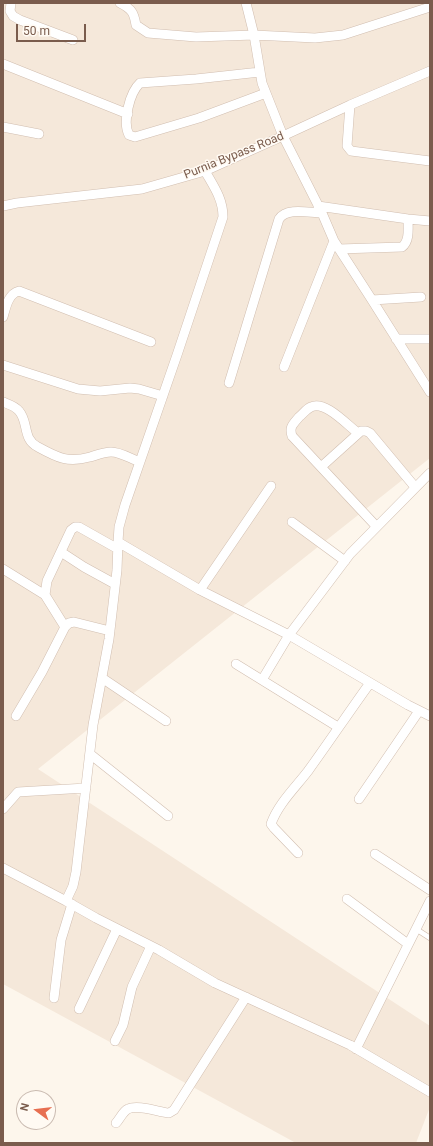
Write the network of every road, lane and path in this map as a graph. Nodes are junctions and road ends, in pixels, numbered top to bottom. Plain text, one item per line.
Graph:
1 (11, 3) edge
2 (120, 3) edge
3 (246, 3) edge
4 (430, 7) edge
5 (254, 35) junction
6 (73, 40) dead end
7 (3, 64) edge
8 (430, 71) edge
9 (260, 72) junction
10 (266, 93) junction
11 (350, 105) junction
12 (128, 114) junction
13 (3, 127) edge
14 (39, 134) dead end
15 (283, 136) junction
16 (430, 161) edge
17 (205, 171) junction
18 (3, 206) edge
19 (320, 210) junction
20 (408, 219) junction
21 (430, 221) edge
22 (336, 245) junction
23 (421, 297) dead end
24 (372, 300) junction
25 (3, 317) edge
26 (396, 339) junction
27 (430, 339) edge
28 (151, 342) dead end
29 (3, 365) edge
30 (284, 367) dead end
31 (230, 383) dead end
32 (430, 392) edge
33 (163, 396) junction
34 (3, 402) edge
35 (358, 433) junction
36 (140, 462) junction
37 (321, 466) junction
38 (430, 473) edge
39 (271, 486) dead end
40 (415, 487) junction
41 (292, 522) dead end
42 (376, 526) junction
43 (118, 546) junction
44 (61, 552) junction
45 (345, 561) junction
46 (4, 573) edge
47 (115, 584) junction
48 (200, 590) junction
49 (46, 595) junction
50 (64, 627) junction
51 (110, 631) junction
52 (289, 636) junction
53 (236, 664) dead end
54 (102, 678) junction
55 (262, 680) junction
56 (370, 683) junction
57 (420, 711) junction
58 (16, 716) dead end
59 (430, 716) edge
60 (166, 721) dead end
61 (338, 727) junction
62 (90, 754) junction
63 (86, 788) junction
64 (359, 799) dead end
65 (3, 810) edge
66 (168, 816) dead end
67 (298, 853) dead end
68 (375, 854) dead end
69 (3, 868) edge
70 (430, 890) edge
71 (347, 899) dead end
72 (430, 901) edge
73 (69, 903) junction
74 (117, 929) junction
75 (416, 929) junction
76 (430, 938) edge
77 (408, 944) junction
78 (151, 946) junction
79 (246, 997) junction
80 (54, 998) dead end
81 (79, 1009) dead end
82 (116, 1041) dead end
83 (356, 1049) junction
84 (430, 1092) edge
85 (116, 1123) dead end

1 - 6 street
2 - 5 street
3 - 5 street
4 - 5 street
5 - 9 street
7 - 12 street
8 - 11 street, Purnia Bypass Road
9 - 10 street
9 - 12 street
10 - 12 street
10 - 15 street
11 - 15 street, Purnia Bypass Road
11 - 16 street
13 - 14 street
15 - 17 street, Purnia Bypass Road
15 - 19 street
17 - 18 street, Purnia Bypass Road
17 - 33 street
19 - 20 street
19 - 22 street
19 - 31 street
20 - 21 street
20 - 22 street
22 - 24 street
22 - 30 street
23 - 24 street
24 - 26 street
25 - 28 street
26 - 27 street
26 - 32 street
29 - 33 street
33 - 36 street
34 - 36 street
35 - 37 street
35 - 37 street
35 - 40 street
36 - 43 street
37 - 42 street
38 - 40 street
39 - 48 street
40 - 42 street
41 - 45 street
42 - 45 street
43 - 44 street
43 - 47 street
43 - 48 street
44 - 47 street
44 - 49 street
45 - 52 street
46 - 49 street
47 - 51 street
48 - 52 street
49 - 50 street
50 - 51 street
50 - 58 street
51 - 54 street
52 - 55 street
52 - 56 street
53 - 55 street
54 - 60 street
54 - 62 street
55 - 61 street
56 - 57 street
56 - 61 street
57 - 59 street
57 - 64 street
61 - 67 street
62 - 63 street
62 - 66 street
63 - 65 street
63 - 73 street
68 - 70 street
69 - 73 street
71 - 77 street
72 - 75 street
73 - 74 street
73 - 80 street
74 - 78 street
74 - 81 street
75 - 76 lane
75 - 77 street
77 - 83 street
78 - 79 street
78 - 82 street
79 - 83 street
79 - 85 street
83 - 84 street

